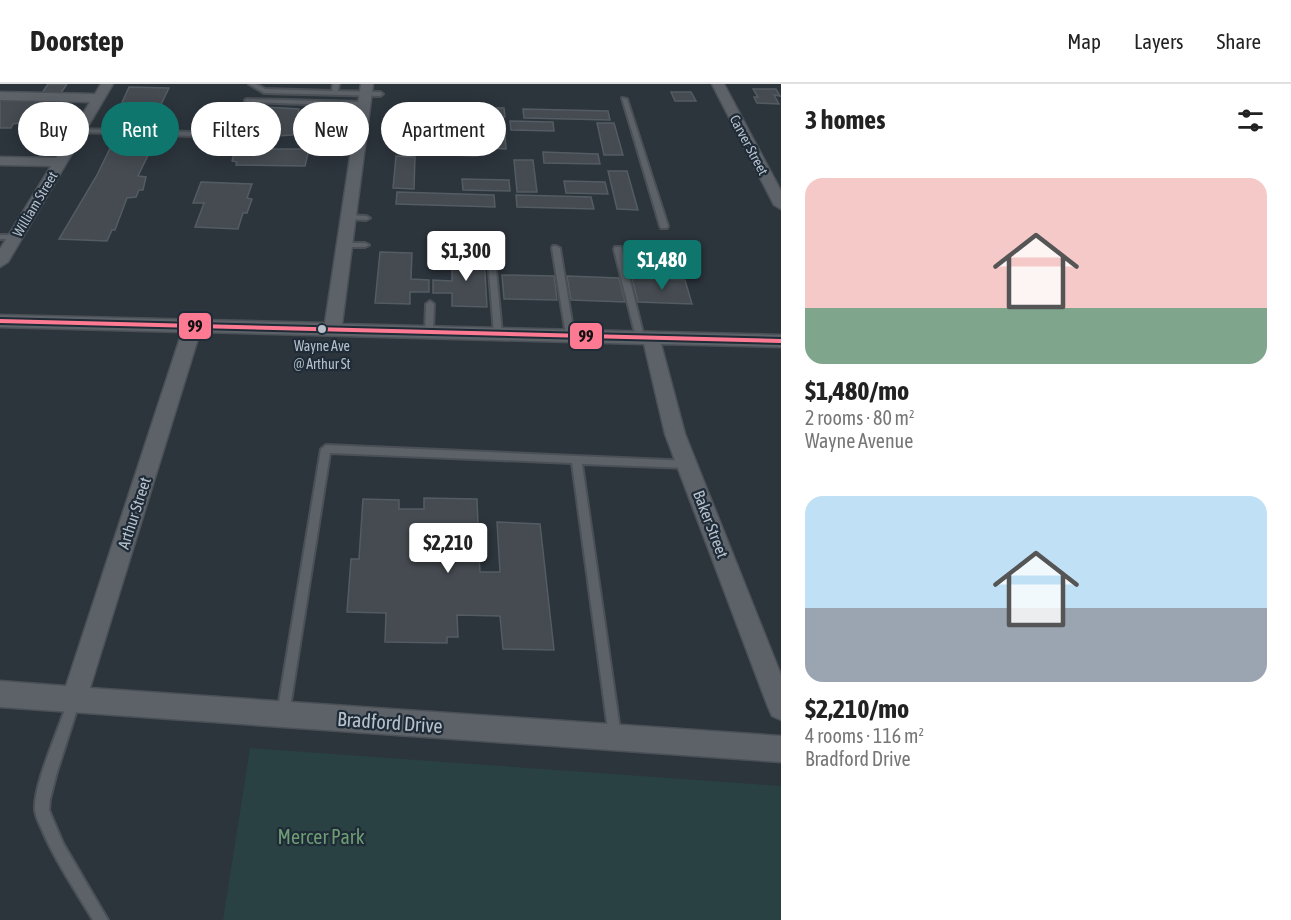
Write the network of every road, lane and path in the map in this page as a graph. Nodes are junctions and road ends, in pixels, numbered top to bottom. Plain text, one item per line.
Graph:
1 (107, 84) edge
2 (252, 84) edge
3 (271, 84) edge
4 (336, 84) edge
5 (718, 84) edge
6 (285, 92) junction
7 (335, 93) junction
8 (369, 94) edge
9 (0, 96) edge
10 (99, 99) junction
11 (624, 99) dead end
12 (247, 101) dead end
13 (89, 115) edge
14 (89, 131) edge
15 (191, 134) edge
16 (64, 156) edge
17 (0, 161) edge
18 (60, 162) junction
19 (781, 205) edge
20 (348, 217) junction
21 (366, 218) dead end
22 (664, 226) dead end
23 (0, 237) edge
24 (15, 237) junction
25 (345, 245) junction
26 (365, 245) dead end
27 (556, 248) dead end
28 (490, 249) dead end
29 (618, 249) dead end
30 (0, 262) edge
31 (430, 304) dead end
32 (0, 321) edge
33 (193, 326) junction
34 (333, 330) junction
35 (429, 332) junction
36 (498, 333) junction
37 (570, 335) junction
38 (646, 338) junction
39 (781, 341) edge
40 (576, 461) junction
41 (687, 464) junction
42 (0, 694) edge
43 (74, 699) junction
44 (781, 707) edge
45 (283, 714) junction
46 (615, 737) junction
47 (781, 749) edge
48 (101, 920) edge

1 - 10 street, William Street
2 - 6 lane
3 - 6 lane
4 - 7 lane
5 - 19 street, Carver Street
6 - 7 lane
7 - 8 lane
8 - 12 lane
8 - 20 street
9 - 10 street
10 - 13 street, William Street
11 - 22 lane
14 - 15 lane
16 - 18 street, William Street
17 - 18 street
18 - 24 street, William Street
20 - 21 lane
20 - 25 street
23 - 24 lane
24 - 30 street, William Street
25 - 26 lane
25 - 34 street
27 - 37 lane
28 - 36 lane
29 - 38 lane
31 - 35 lane
32 - 33 street
33 - 34 street
33 - 43 street, Arthur Street
34 - 35 street
35 - 36 street
36 - 37 street
37 - 38 street
38 - 39 street
38 - 41 street, Baker Street
40 - 41 lane
40 - 45 lane
40 - 46 lane
41 - 44 street, Baker Street
42 - 43 street, Bradford Drive
43 - 45 street, Bradford Drive
43 - 48 lane
45 - 46 street, Bradford Drive
46 - 47 street, Bradford Drive

